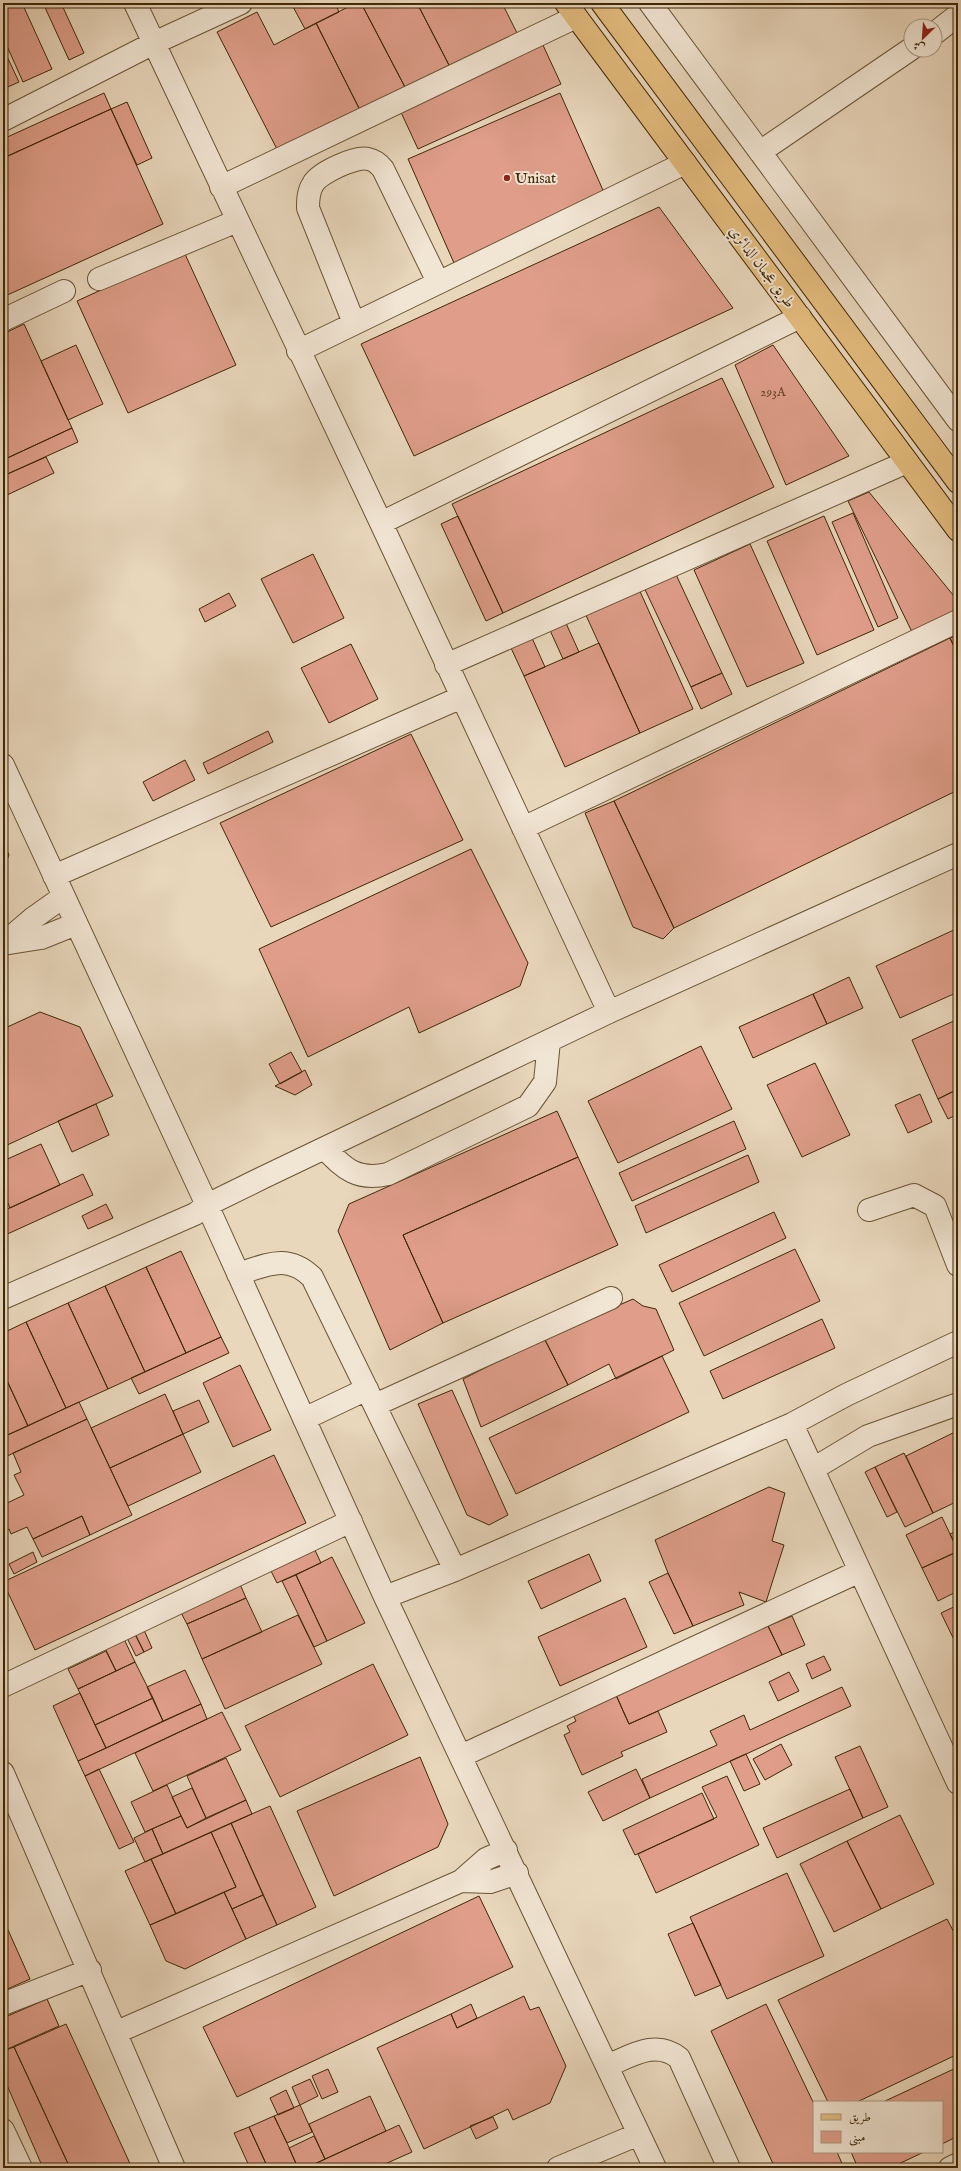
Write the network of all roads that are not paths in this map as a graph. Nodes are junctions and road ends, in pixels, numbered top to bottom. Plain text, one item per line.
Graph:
1 (135, 3) edge
2 (241, 3) edge
3 (602, 3) edge
4 (650, 3) edge
5 (571, 10) edge
6 (958, 15) edge
7 (943, 27) edge
8 (154, 43) junction
9 (903, 54) edge
10 (3, 120) edge
11 (760, 152) junction
12 (685, 163) junction
13 (221, 187) junction
14 (237, 221) junction
15 (98, 279) dead end
16 (438, 282) junction
17 (64, 291) dead end
18 (800, 317) junction
19 (3, 320) edge
20 (354, 323) junction
21 (298, 351) junction
22 (958, 420) edge
23 (907, 462) junction
24 (958, 482) edge
25 (381, 523) junction
26 (958, 530) edge
27 (958, 621) edge
28 (446, 665) junction
29 (462, 697) junction
30 (3, 765) edge
31 (523, 828) junction
32 (958, 854) edge
33 (54, 876) junction
34 (63, 897) junction
35 (76, 924) junction
36 (609, 1012) junction
37 (549, 1041) junction
38 (325, 1149) junction
39 (207, 1205) junction
40 (869, 1210) dead end
41 (958, 1265) edge
42 (238, 1274) junction
43 (3, 1298) edge
44 (611, 1298) dead end
45 (958, 1342) edge
46 (371, 1397) junction
47 (958, 1404) edge
48 (304, 1419) junction
49 (792, 1424) junction
50 (813, 1469) junction
51 (351, 1522) junction
52 (455, 1570) junction
53 (860, 1571) junction
54 (385, 1597) junction
55 (3, 1686) edge
56 (461, 1756) junction
57 (3, 1773) edge
58 (958, 1783) edge
59 (506, 1850) junction
60 (516, 1873) junction
61 (461, 1881) junction
62 (90, 1970) junction
63 (3, 2004) edge
64 (117, 2032) junction
65 (607, 2066) junction
66 (3, 2130) edge
67 (639, 2134) junction
68 (958, 2164) edge
69 (21, 2168) edge
70 (174, 2168) edge
71 (558, 2168) edge
72 (654, 2168) edge
73 (729, 2168) edge
74 (950, 2168) edge

1 - 8 street
2 - 8 street
3 - 24 main road, طريق عجمان الدائري
4 - 11 street
5 - 12 main road, طريق عجمان الدائري
5 - 13 street
6 - 7 street
8 - 10 street
8 - 13 street
9 - 11 street
11 - 22 street
12 - 16 street
12 - 18 main road, طريق عجمان الدائري
13 - 14 street
14 - 15 street
14 - 21 street
16 - 20 street
16 - 20 street
17 - 19 street
18 - 23 main road, طريق عجمان الدائري
18 - 25 street
20 - 21 street
21 - 25 street
23 - 26 main road, طريق عجمان الدائري
23 - 28 street
25 - 28 street
27 - 31 street
28 - 29 street
29 - 31 street
29 - 33 street
30 - 33 street
31 - 36 street
32 - 36 street
33 - 34 street
34 - 35 street
34 - 35 street
35 - 39 street
36 - 37 street
37 - 38 street
37 - 38 street
38 - 39 street
39 - 42 street
39 - 43 street
40 - 41 street
42 - 46 street
42 - 48 street
44 - 46 street
45 - 49 street
46 - 48 street
46 - 52 street
47 - 50 street
48 - 51 street
49 - 50 street
49 - 52 street
50 - 53 street
51 - 54 street
51 - 55 street
52 - 54 street
53 - 56 street
53 - 58 street
54 - 56 street
56 - 59 street
57 - 62 street
59 - 60 street
59 - 61 street
60 - 61 street
60 - 65 street
61 - 64 street
62 - 63 street
62 - 64 street
64 - 70 street
65 - 67 street
65 - 73 street
66 - 69 street
67 - 71 street
67 - 72 street
68 - 74 street

